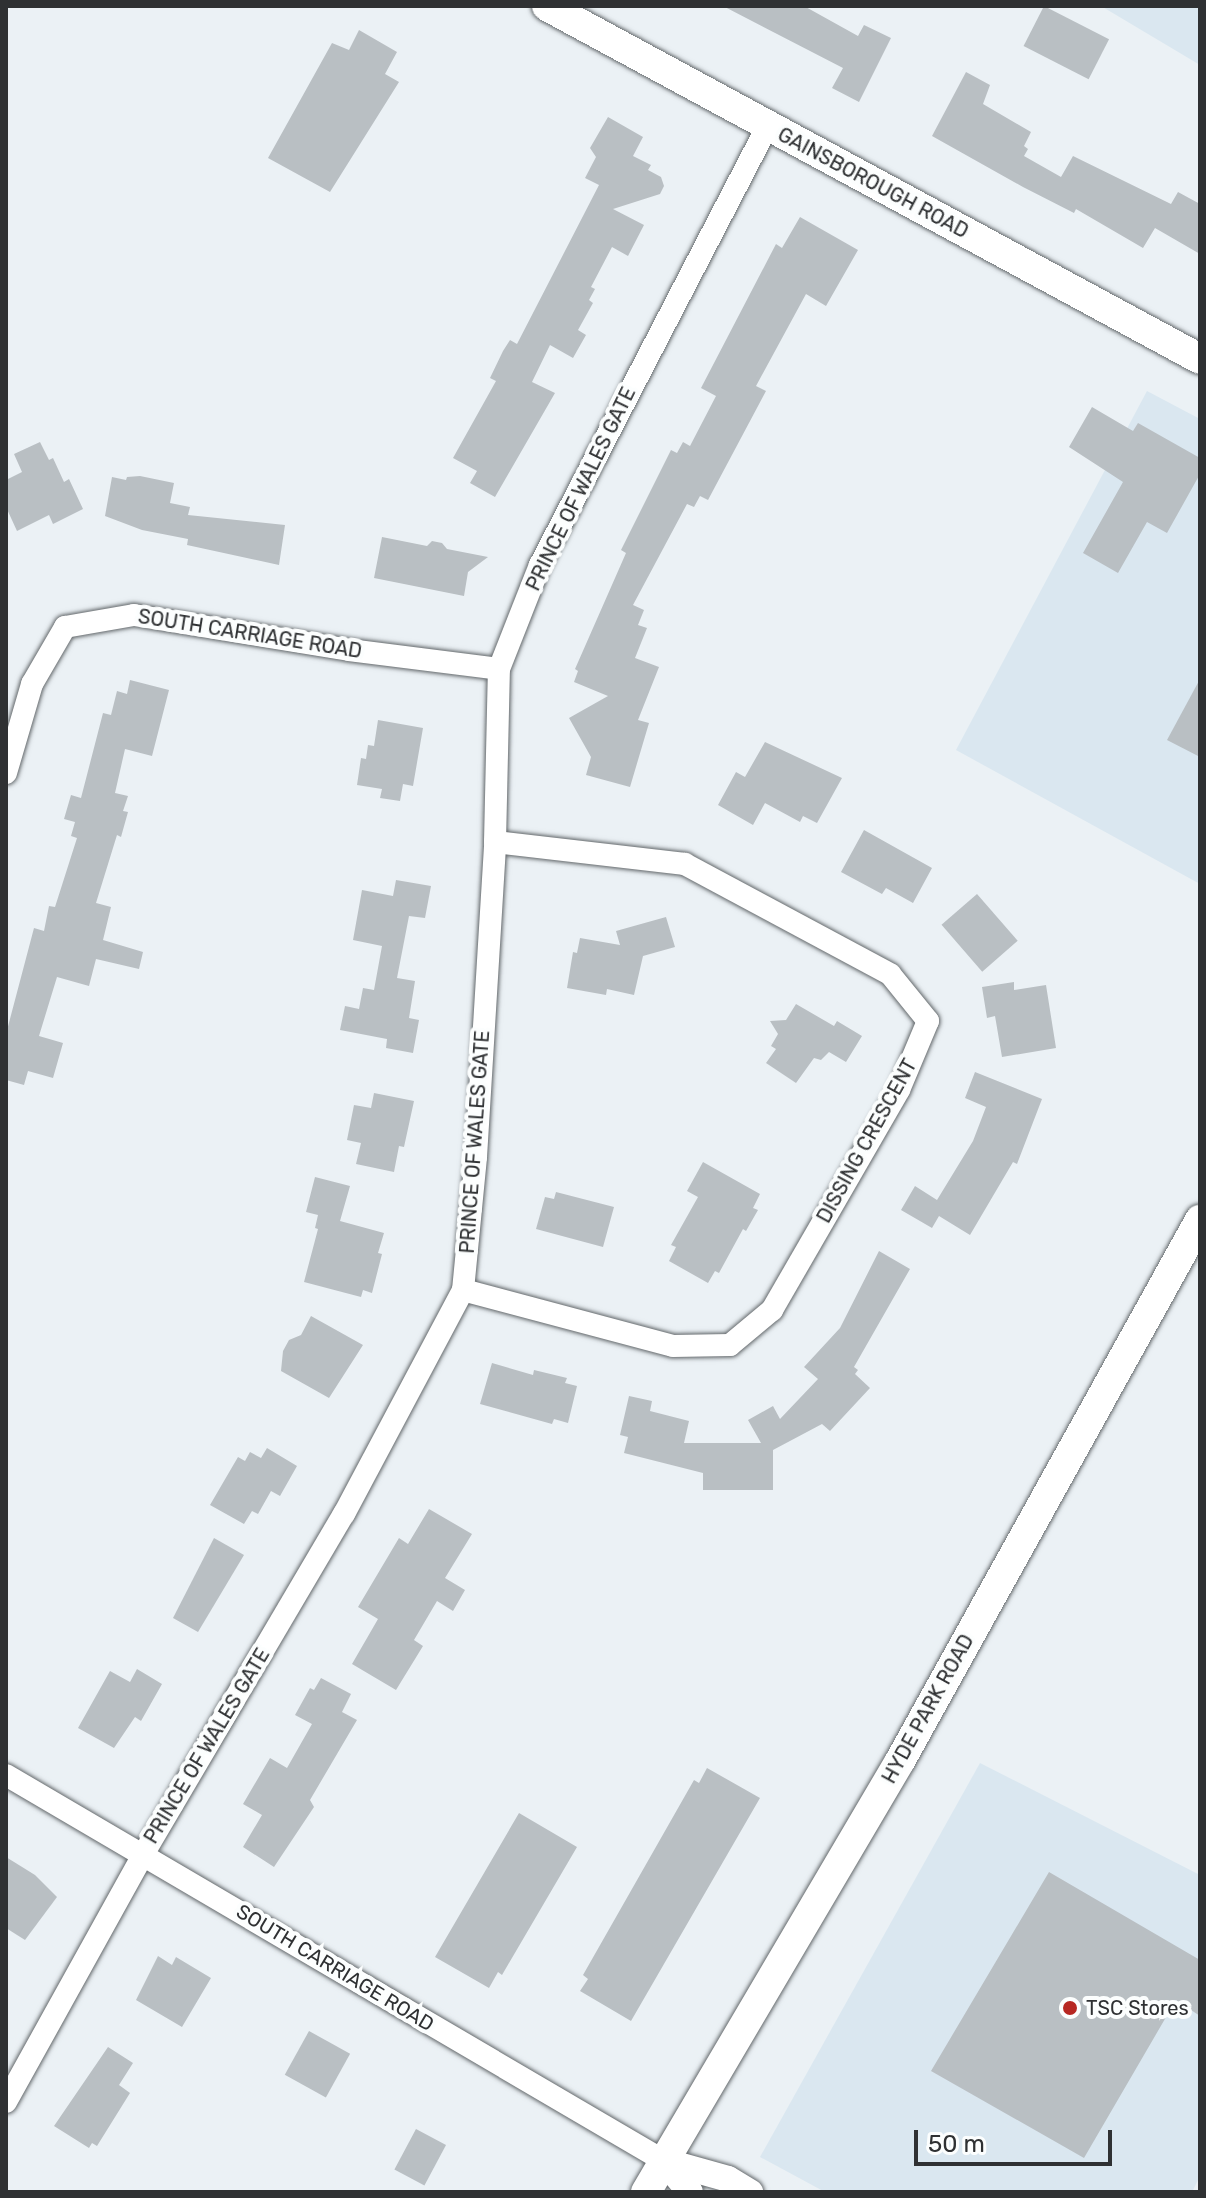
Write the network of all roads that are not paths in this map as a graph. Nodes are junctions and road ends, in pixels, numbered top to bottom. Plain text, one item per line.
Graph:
1 (547, 6) edge
2 (768, 126) junction
3 (1200, 359) edge
4 (499, 669) junction
5 (6, 773) edge
6 (495, 842) junction
7 (1200, 1220) edge
8 (463, 1290) junction
9 (6, 1775) edge
10 (144, 1853) junction
11 (6, 2102) edge
12 (664, 2161) junction
13 (646, 2192) edge
14 (690, 2192) edge
15 (750, 2192) edge

1 - 2 main road, GAINSBOROUGH ROAD
2 - 3 main road, GAINSBOROUGH ROAD
2 - 4 street, PRINCE OF WALES GATE
4 - 5 street, SOUTH CARRIAGE ROAD
4 - 6 street, PRINCE OF WALES GATE
6 - 8 street, PRINCE OF WALES GATE
6 - 8 street, DISSING CRESCENT
7 - 12 main road, HYDE PARK ROAD
8 - 10 street, PRINCE OF WALES GATE
9 - 10 street, SOUTH CARRIAGE ROAD
10 - 11 street, PRINCE OF WALES GATE
10 - 12 street, SOUTH CARRIAGE ROAD
12 - 13 main road, HYDE PARK ROAD
12 - 14 street, SOUTH CARRIAGE ROAD
12 - 15 street, SOUTH CARRIAGE ROAD

